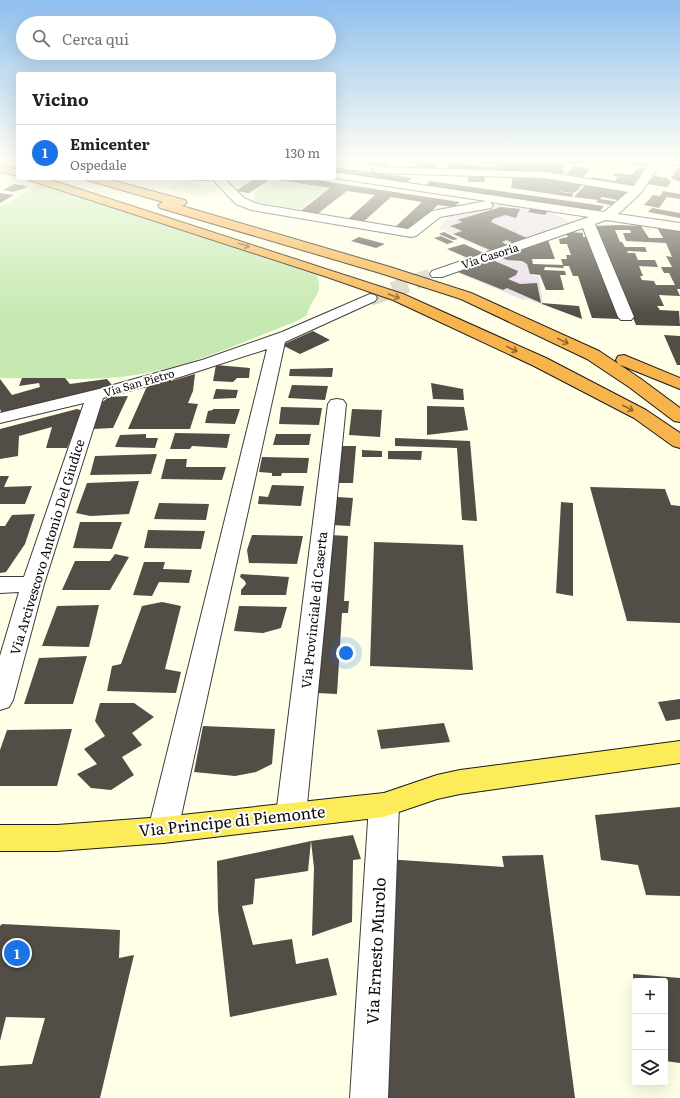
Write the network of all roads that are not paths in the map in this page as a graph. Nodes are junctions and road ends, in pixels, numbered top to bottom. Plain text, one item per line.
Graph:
1 (138, 211) edge
2 (208, 211) edge
3 (211, 211) edge
4 (275, 211) edge
5 (446, 211) edge
6 (568, 211) edge
7 (614, 211) edge
8 (228, 216) junction
9 (605, 217) junction
10 (588, 223) junction
11 (284, 225) dead end
12 (680, 227) edge
13 (317, 237) dead end
14 (359, 255) junction
15 (438, 274) tunnel mouth
16 (370, 298) tunnel mouth
17 (626, 317) dead end
18 (277, 340) junction
19 (624, 360) junction
20 (680, 384) edge
21 (95, 396) junction
22 (680, 400) edge
23 (337, 404) dead end
24 (680, 417) edge
25 (0, 418) edge
26 (680, 442) edge
27 (33, 584) junction
28 (0, 585) edge
29 (0, 699) edge
30 (680, 752) edge
31 (384, 805) junction
32 (291, 815) junction
33 (163, 830) junction
34 (0, 838) edge
35 (369, 1098) edge

1 -> 26 highway
2 - 8 highway
3 - 8 highway
4 - 5 street
6 - 9 street
7 - 9 street, Via Casoria
8 - 11 highway
8 - 14 highway
8 -> 24 highway
9 - 10 street, Via Casoria
9 - 12 street
10 - 15 street, Via Casoria
10 - 17 street
13 - 14 highway
14 - 19 highway
16 - 18 street
18 - 21 street, Via San Pietro
18 - 33 street
19 - 20 highway
19 - 22 highway
21 - 25 street, Via San Pietro
21 - 27 street, Via Arcivescovo Antonio Del Giudice
23 - 32 street, Via Provinciale di Caserta
27 - 28 street
27 - 29 street, Via Arcivescovo Antonio Del Giudice
30 - 31 main road, Via Principe di Piemonte
31 - 32 main road, Via Principe di Piemonte
31 - 35 street, Via Ernesto Murolo
32 - 33 main road, Via Principe di Piemonte
33 - 34 main road, Via Principe di Piemonte

